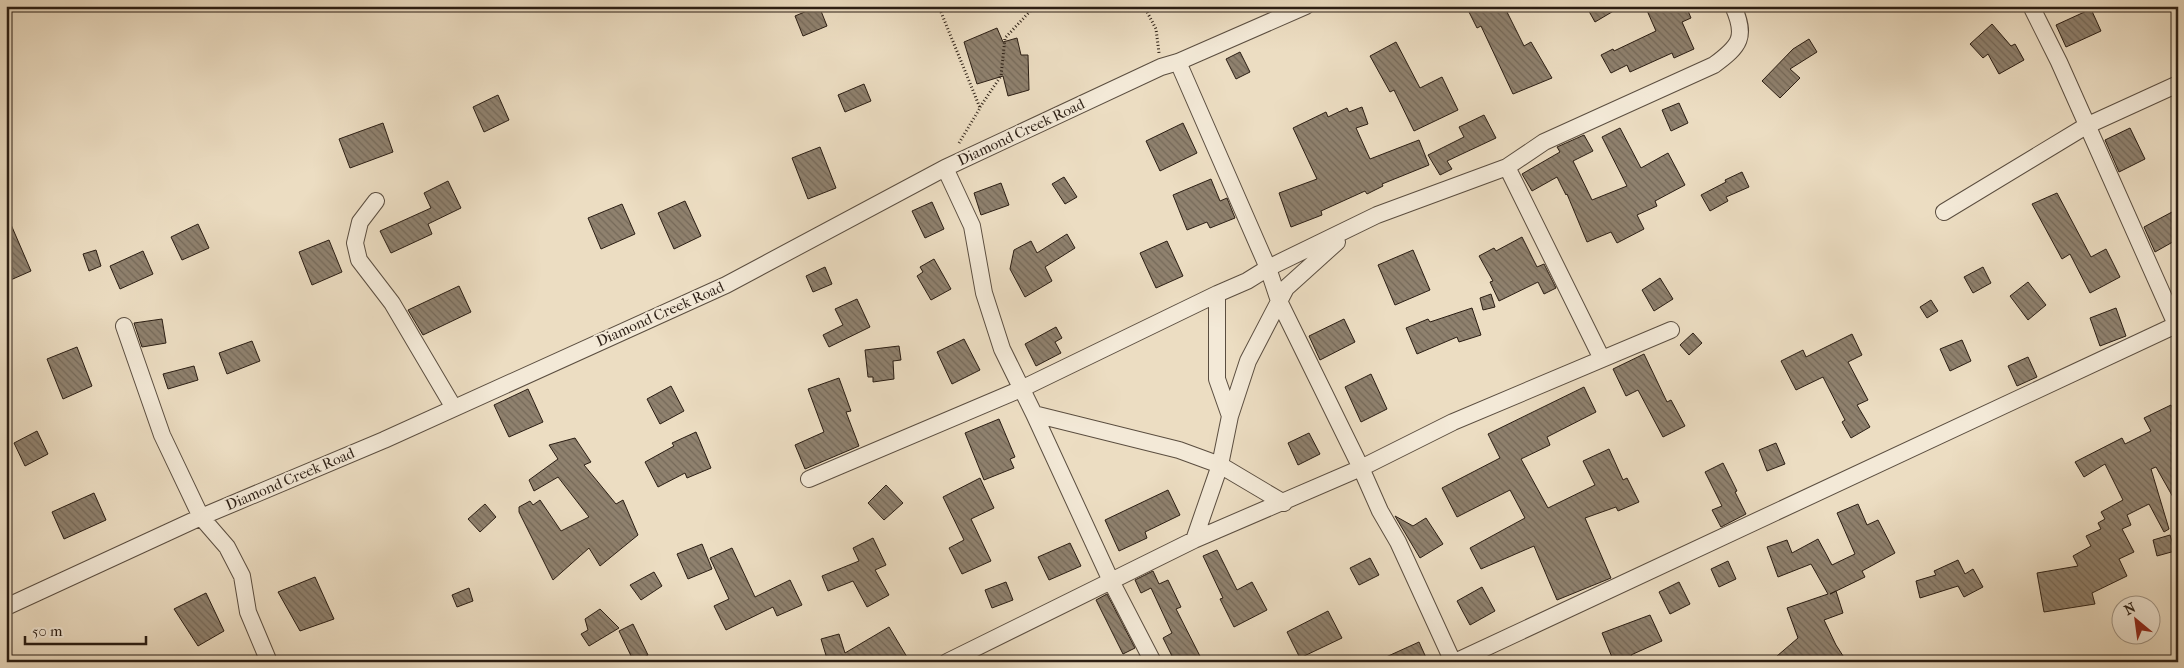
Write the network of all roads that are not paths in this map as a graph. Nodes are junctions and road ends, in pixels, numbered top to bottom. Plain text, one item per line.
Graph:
1 (1306, 6) edge
2 (1732, 6) edge
3 (2031, 6) edge
4 (1178, 62) junction
5 (2178, 84) edge
6 (2086, 126) junction
7 (1508, 167) junction
8 (945, 168) junction
9 (376, 201) dead end
10 (1944, 212) dead end
11 (1377, 215) junction
12 (1268, 268) junction
13 (1217, 294) junction
14 (1280, 301) junction
15 (124, 326) dead end
16 (2177, 327) edge
17 (1671, 330) dead end
18 (1602, 359) junction
19 (1022, 389) junction
20 (454, 408) junction
21 (1034, 414) junction
22 (1230, 416) junction
23 (1220, 465) junction
24 (1361, 468) junction
25 (809, 478) dead end
26 (1284, 503) junction
27 (201, 517) junction
28 (1194, 540) junction
29 (1111, 581) junction
30 (6, 607) edge
31 (269, 662) edge
32 (947, 662) edge
33 (1153, 662) edge
34 (1454, 662) edge

1 - 4 street, Diamond Creek Road
2 - 7 street
3 - 6 street
4 - 8 street, Diamond Creek Road
4 - 12 street
5 - 6 street
6 - 10 street
6 - 16 street
7 - 11 street
7 - 18 street
8 - 19 street
8 - 20 street, Diamond Creek Road
9 - 20 street
11 - 12 street
11 - 14 street
12 - 13 street
12 - 14 street
13 - 19 street
13 - 22 street
14 - 22 street
14 - 24 street
15 - 27 street
16 - 34 street
17 - 18 street
18 - 24 street
19 - 21 street
19 - 25 street
20 - 27 street, Diamond Creek Road
21 - 23 street
21 - 29 street
22 - 23 street
23 - 26 street
23 - 28 street
24 - 26 street
24 - 34 street
26 - 28 street
27 - 30 street, Diamond Creek Road
27 - 31 street
28 - 29 street
29 - 32 street
29 - 33 street

